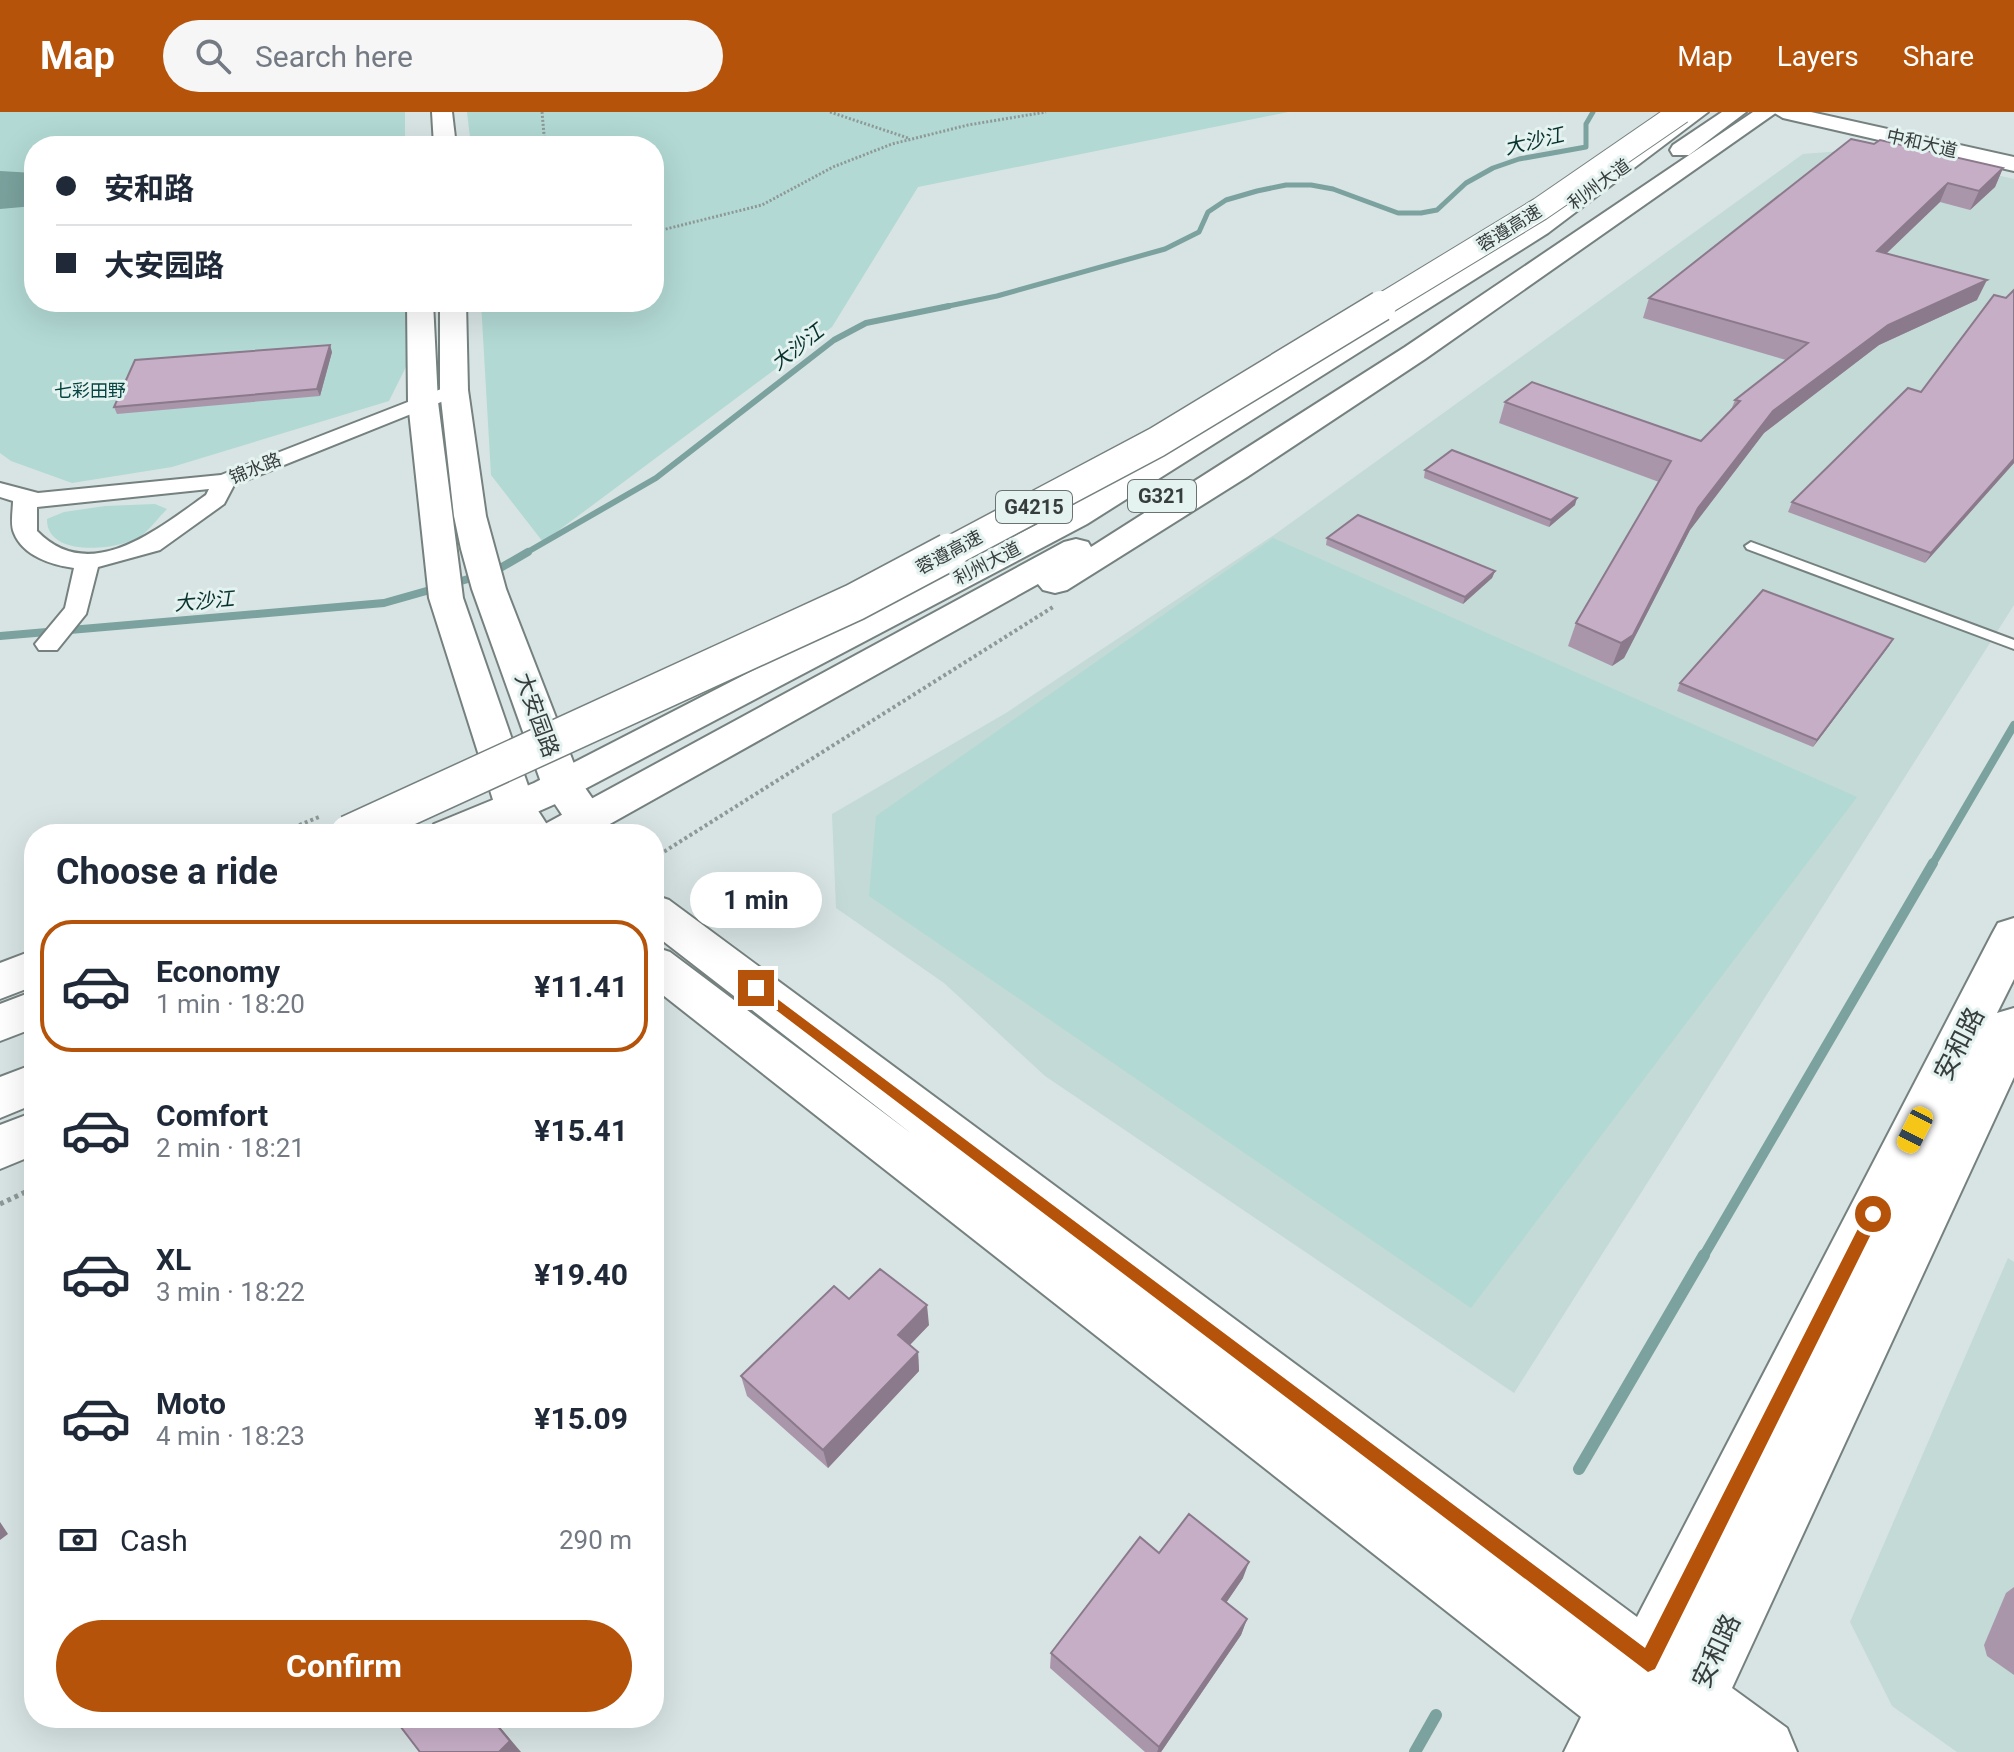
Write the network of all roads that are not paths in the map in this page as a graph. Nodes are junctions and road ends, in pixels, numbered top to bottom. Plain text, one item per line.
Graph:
1 (442, 112) edge
2 (1681, 112) edge
3 (1698, 112) edge
4 (1736, 112) edge
5 (1767, 112) edge
6 (1783, 112) edge
7 (1840, 112) edge
8 (444, 136) edge
9 (2014, 151) edge
10 (2014, 164) edge
11 (420, 312) edge
12 (453, 312) edge
13 (454, 390) junction
14 (423, 402) junction
15 (225, 481) junction
16 (0, 490) edge
17 (25, 498) junction
18 (1751, 546) dead end
19 (87, 563) junction
20 (48, 644) dead end
21 (2014, 645) edge
22 (562, 785) junction
23 (523, 820) edge
24 (339, 824) edge
25 (502, 824) edge
26 (586, 824) edge
27 (602, 824) edge
28 (604, 824) edge
29 (664, 919) edge
30 (2014, 934) edge
31 (24, 971) edge
32 (664, 972) edge
33 (0, 982) edge
34 (24, 1013) edge
35 (0, 1023) edge
36 (2014, 1026) edge
37 (24, 1087) edge
38 (0, 1098) edge
39 (24, 1137) edge
40 (0, 1148) edge
41 (1648, 1662) junction
42 (1610, 1731) edge
43 (1675, 1736) edge
44 (1763, 1752) edge

1 - 8 main road
2 - 24 main road, 蓉遵高速 / G4215, bridge
3 - 22 main road, 利州大道 / G321
4 - 27 main road, 利州大道 / G321
5 - 28 main road
6 - 10 main road, 中和大道
7 - 9 main road, 中和大道
11 - 14 main road
12 - 13 main road
13 - 14 street, 锦水路
13 - 22 main road, 大安园路
14 - 15 street, 锦水路
14 - 23 main road
15 - 17 street, 锦水路
15 - 19 street
16 - 17 street, 锦水路
17 - 19 street
18 - 21 lane
19 - 20 street
22 - 23 main road, 利州大道 / G321
22 - 26 main road, 大安园路
23 - 25 main road, 利州大道 / G321
29 - 41 main road
30 - 41 main road, 安和路
31 - 33 main road
32 - 42 main road
34 - 35 main road
36 - 43 main road, 安和路
37 - 38 main road
39 - 40 main road
41 - 42 main road, 安和路
41 - 43 main road
42 - 43 main road
43 - 44 main road

